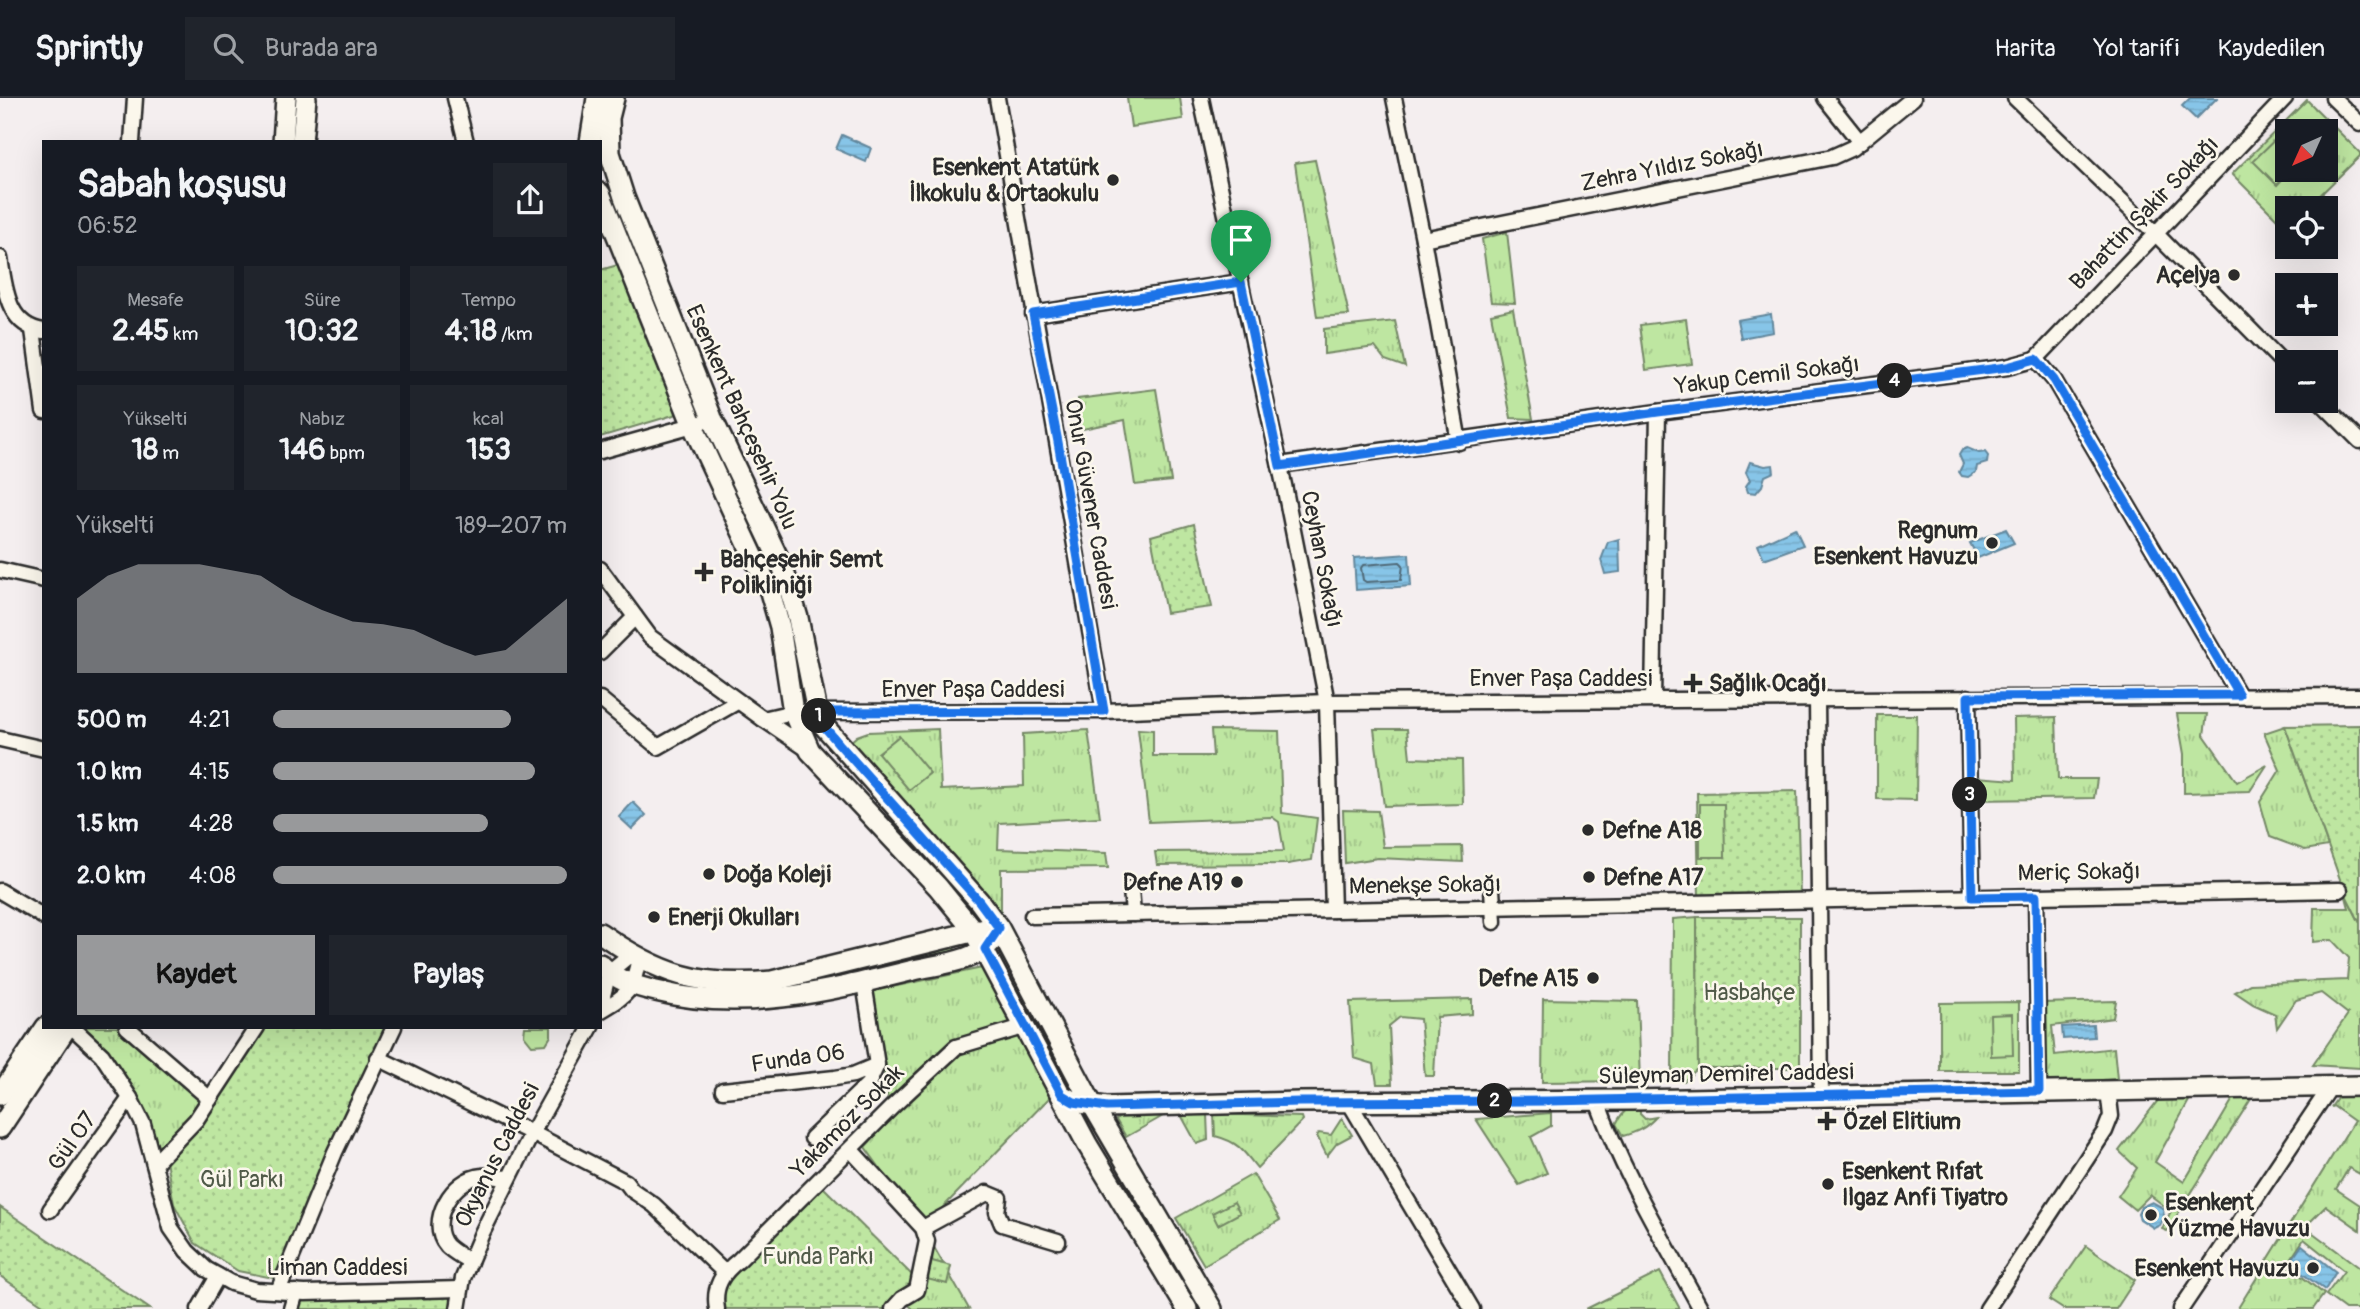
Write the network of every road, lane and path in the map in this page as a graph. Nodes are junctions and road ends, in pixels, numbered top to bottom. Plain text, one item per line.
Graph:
1 (135, 98) edge
2 (286, 98) edge
3 (306, 98) edge
4 (455, 98) edge
5 (597, 98) edge
6 (614, 98) edge
7 (997, 98) edge
8 (1201, 98) edge
9 (1394, 98) edge
10 (1825, 98) edge
11 (1913, 98) edge
12 (2015, 98) edge
13 (2285, 98) edge
14 (2333, 98) edge
15 (2360, 124) edge
16 (132, 140) edge
17 (283, 140) edge
18 (302, 140) edge
19 (466, 140) edge
20 (590, 140) edge
21 (1860, 142) junction
22 (602, 198) edge
23 (2155, 233) junction
24 (1423, 239) junction
25 (0, 258) edge
26 (1241, 282) junction
27 (1033, 314) junction
28 (39, 331) edge
29 (2275, 356) edge
30 (2036, 359) junction
31 (42, 379) edge
32 (1658, 412) junction
33 (2332, 413) edge
34 (712, 418) junction
35 (693, 426) junction
36 (2360, 441) edge
37 (1459, 442) junction
38 (602, 450) edge
39 (1280, 466) junction
40 (0, 570) edge
41 (602, 572) edge
42 (42, 577) edge
43 (635, 617) junction
44 (602, 650) edge
45 (2239, 695) junction
46 (2360, 696) edge
47 (1968, 697) junction
48 (1817, 698) junction
49 (1653, 700) junction
50 (602, 701) edge
51 (737, 702) junction
52 (1327, 702) junction
53 (1104, 711) junction
54 (805, 712) junction
55 (763, 719) junction
56 (0, 739) edge
57 (42, 749) edge
58 (810, 751) junction
59 (1131, 889) dead end
60 (1492, 889) dead end
61 (2340, 890) dead end
62 (0, 891) edge
63 (2036, 896) junction
64 (1972, 897) junction
65 (1819, 900) junction
66 (1493, 906) junction
67 (1333, 910) junction
68 (1133, 914) junction
69 (42, 916) edge
70 (1032, 916) dead end
71 (1494, 922) dead end
72 (999, 928) junction
73 (973, 930) junction
74 (602, 934) edge
75 (985, 949) junction
76 (635, 956) junction
77 (605, 968) edge
78 (864, 983) junction
79 (634, 986) junction
80 (602, 993) edge
81 (602, 1008) edge
82 (45, 1029) edge
83 (66, 1029) edge
84 (74, 1029) edge
85 (129, 1029) edge
86 (256, 1029) edge
87 (393, 1029) edge
88 (590, 1029) edge
89 (1016, 1029) dead end
90 (378, 1058) junction
91 (877, 1065) junction
92 (2331, 1086) junction
93 (2360, 1086) edge
94 (723, 1090) dead end
95 (2108, 1090) junction
96 (2039, 1091) junction
97 (0, 1095) edge
98 (1062, 1095) junction
99 (1821, 1097) junction
100 (130, 1098) junction
101 (210, 1099) junction
102 (1597, 1101) junction
103 (1349, 1102) junction
104 (1093, 1106) junction
105 (0, 1128) edge
106 (533, 1133) junction
107 (1082, 1135) junction
108 (813, 1138) dead end
109 (850, 1150) junction
110 (154, 1164) junction
111 (509, 1178) junction
112 (50, 1210) dead end
113 (923, 1228) junction
114 (1058, 1241) dead end
115 (470, 1262) junction
116 (724, 1272) junction
117 (218, 1276) junction
118 (461, 1289) junction
119 (278, 1291) junction
120 (296, 1292) junction
121 (903, 1306) edge
122 (199, 1309) edge
123 (291, 1309) edge
124 (458, 1309) edge
125 (717, 1309) edge
126 (1187, 1309) edge
127 (1212, 1309) edge
128 (1472, 1309) edge
129 (1701, 1309) edge
130 (1987, 1309) edge
131 (2181, 1309) edge

1 - 16 street
2 - 17 main road
3 - 18 main road
4 - 19 street
5 - 20 main road
6 - 34 main road, Esenkent Bahçeşehir Yolu
7 - 27 street, Onur Güvener Caddesi
8 - 26 street, Ceyhan Sokağı
9 - 24 street
10 - 21 street
11 - 21 street, Zehra Yıldız Sokağı
12 - 23 street
13 - 23 street, Bahattin Şakir Sokağı
14 - 15 street
21 - 24 street, Zehra Yıldız Sokağı
22 - 35 main road, Esenkent Bahçeşehir Yolu
23 - 29 street
23 - 30 street, Bahattin Şakir Sokağı
24 - 37 street
25 - 28 street
26 - 27 street
26 - 39 street, Ceyhan Sokağı
27 - 53 street, Onur Güvener Caddesi
28 - 31 street
30 - 32 street, Yakup Cemil Sokağı
30 - 45 street
32 - 37 street, Yakup Cemil Sokağı
32 - 49 street
33 - 36 street
34 - 35 street
34 - 54 main road, Esenkent Bahçeşehir Yolu
35 - 38 street
35 - 54 main road, Esenkent Bahçeşehir Yolu
37 - 39 street, Yakup Cemil Sokağı
39 - 52 street, Ceyhan Sokağı
40 - 42 street
41 - 43 street
43 - 44 street
43 - 51 street
45 - 46 street, Enver Paşa Caddesi
45 - 47 street, Enver Paşa Caddesi
47 - 48 street, Enver Paşa Caddesi
47 - 64 street
48 - 49 street, Enver Paşa Caddesi
48 - 65 street
49 - 52 street, Enver Paşa Caddesi
50 - 51 street
51 - 55 street
52 - 53 street, Enver Paşa Caddesi
52 - 67 street, Ceyhan Sokağı
53 - 54 street, Enver Paşa Caddesi
54 - 55 street, Enver Paşa Caddesi
54 - 58 main road, Esenkent Bahçeşehir Yolu
54 - 72 main road, Esenkent Bahçeşehir Yolu
55 - 58 street
56 - 57 street
58 - 73 main road, Esenkent Bahçeşehir Yolu
59 - 68 street
60 - 66 street
61 - 63 street, Meriç Sokağı
62 - 69 street
63 - 64 street, Meriç Sokağı
63 - 96 street
64 - 65 street, Meriç Sokağı
65 - 66 street, Menekşe Sokağı
65 - 99 street
66 - 67 street, Menekşe Sokağı
66 - 71 street
67 - 68 street, Menekşe Sokağı
68 - 70 street, Menekşe Sokağı
72 - 73 main road
72 - 75 main road
72 - 104 main road, Esenkent Bahçeşehir Yolu
73 - 75 main road, Esenkent Bahçeşehir Yolu
73 - 76 main road
74 - 76 main road
75 - 78 main road
75 - 98 main road, Esenkent Bahçeşehir Yolu
76 - 77 street
76 - 79 street
77 - 79 main road
77 - 80 street
78 - 79 main road
78 - 91 street, Funda 06
79 - 81 street
82 - 97 main road
83 - 105 main road
84 - 100 street, Liman Caddesi
85 - 101 street
86 - 101 street
87 - 90 street
88 - 106 street, Okyanus Caddesi
89 - 109 street, Yakamoz Sokak
90 - 106 street
90 - 119 street
91 - 94 street, Funda 06
91 - 108 street, Funda 06
92 - 93 main road, Süleyman Demirel Caddesi
92 - 95 main road, Süleyman Demirel Caddesi
92 - 131 street
95 - 96 main road, Süleyman Demirel Caddesi
95 - 130 street
96 - 99 main road, Süleyman Demirel Caddesi
98 - 104 main road
98 - 107 main road, Esenkent Bahçeşehir Yolu
99 - 102 main road, Süleyman Demirel Caddesi
100 - 110 street, Liman Caddesi
100 - 112 street, Gül 07
101 - 110 street
102 - 103 main road, Süleyman Demirel Caddesi
102 - 129 street
103 - 104 main road, Süleyman Demirel Caddesi
103 - 128 street
104 - 107 main road
104 - 127 main road, Esenkent Bahçeşehir Yolu
106 - 111 street, Okyanus Caddesi
106 - 116 street
107 - 126 main road, Esenkent Bahçeşehir Yolu
109 - 113 street
109 - 116 street, Yakamoz Sokak
110 - 117 street, Liman Caddesi
111 - 115 street, Okyanus Caddesi
111 - 115 street
113 - 114 street
113 - 121 street
115 - 118 street, Okyanus Caddesi
116 - 125 street
117 - 119 street, Liman Caddesi
117 - 122 street
118 - 120 street, Liman Caddesi
118 - 124 street, Okyanus Caddesi
119 - 120 street, Liman Caddesi
120 - 123 street

